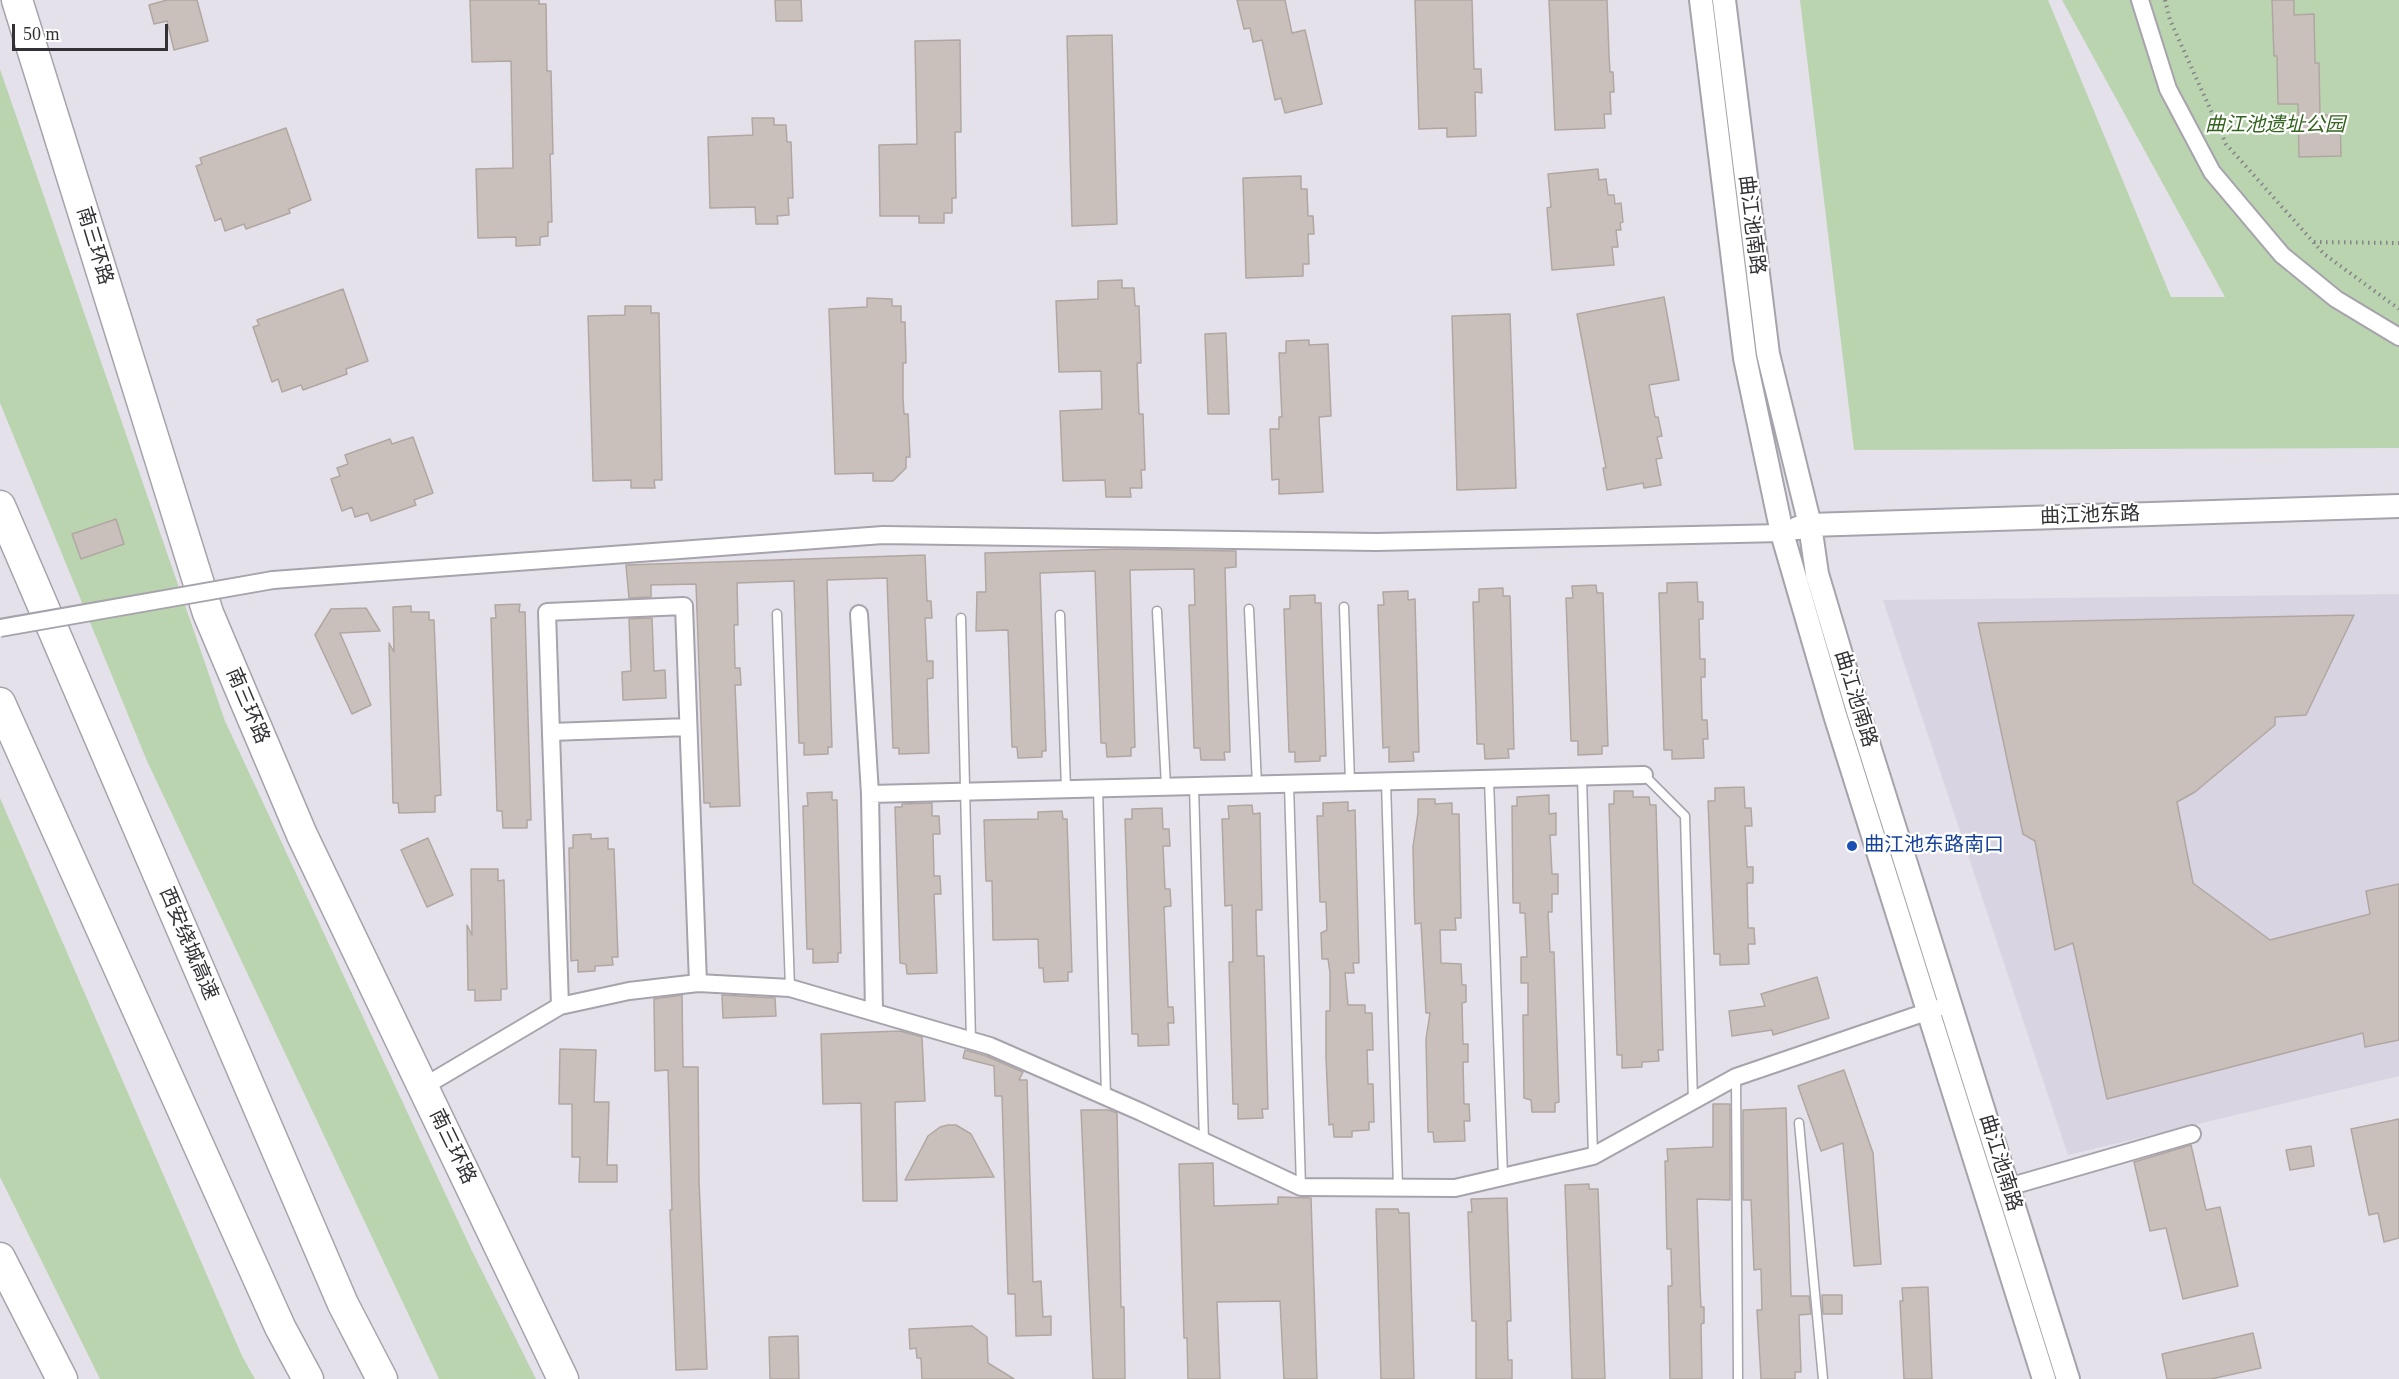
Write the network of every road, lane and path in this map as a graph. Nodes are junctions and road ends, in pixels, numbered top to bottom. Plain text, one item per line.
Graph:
1 (17, 0) edge
2 (1701, 0) edge
3 (1724, 0) edge
4 (2140, 0) edge
5 (2164, 0) edge
6 (2314, 242) junction
7 (2399, 243) edge
8 (2399, 309) edge
9 (2399, 337) edge
10 (0, 506) edge
11 (2399, 506) edge
12 (1810, 525) junction
13 (1782, 533) junction
14 (1344, 607) dead end
15 (1249, 609) dead end
16 (1157, 611) dead end
17 (777, 614) dead end
18 (859, 614) dead end
19 (1060, 615) dead end
20 (961, 618) dead end
21 (0, 628) edge
22 (0, 703) edge
23 (688, 727) junction
24 (551, 732) junction
25 (1644, 775) joint
26 (1582, 777) junction
27 (1489, 779) junction
28 (1350, 782) junction
29 (1386, 782) junction
30 (1257, 784) junction
31 (1289, 784) junction
32 (1166, 786) junction
33 (1194, 786) junction
34 (1098, 788) junction
35 (1066, 789) junction
36 (965, 791) junction
37 (870, 794) junction
38 (698, 983) junction
39 (790, 988) junction
40 (1950, 1005) junction
41 (560, 1006) junction
42 (1928, 1011) junction
43 (874, 1012) junction
44 (971, 1041) junction
45 (1736, 1077) junction
46 (423, 1087) junction
47 (1106, 1097) junction
48 (1693, 1103) junction
49 (1799, 1123) dead end
50 (2192, 1134) dead end
51 (1204, 1142) junction
52 (1593, 1156) junction
53 (1503, 1177) junction
54 (1301, 1187) junction
55 (2008, 1187) junction
56 (1398, 1188) junction
57 (0, 1258) edge
58 (62, 1379) edge
59 (308, 1379) edge
60 (382, 1379) edge
61 (563, 1379) edge
62 (1738, 1379) edge
63 (1823, 1379) edge
64 (2044, 1379) edge
65 (2068, 1379) edge

1 - 46 highway, 南三环路
2 - 13 main road, 曲江池南路
3 - 12 main road, 曲江池南路
4 - 9 street
5 - 6 path
6 - 7 path
6 - 8 path
10 - 60 highway, 西安绕城高速
11 - 12 main road, 曲江池东路
12 - 13 main road, 曲江池东路
12 - 40 main road, 曲江池南路
13 - 21 street, bridge
13 - 42 main road, 曲江池南路
14 - 28 lane
15 - 30 lane
16 - 32 lane
17 - 39 lane
18 - 37 street
19 - 35 lane
20 - 36 lane
22 - 59 highway
23 - 24 street
23 - 24 street
23 - 38 street
24 - 41 street
25 - 26 street
25 - 48 lane
26 - 27 street
26 - 52 lane
27 - 29 street
27 - 53 lane
28 - 29 street
28 - 31 street
29 - 56 lane
30 - 31 street
30 - 33 street
31 - 54 lane
32 - 33 street
32 - 34 street
33 - 51 lane
34 - 35 street
34 - 47 lane
35 - 36 street
36 - 37 street
36 - 44 lane
37 - 43 street
38 - 39 street
38 - 41 street
39 - 43 street
40 - 42 street
40 - 55 main road, 曲江池南路
41 - 46 street
42 - 45 street
42 - 64 main road, 曲江池南路
43 - 44 street
44 - 47 street
45 - 48 street
45 - 62 lane
46 - 61 highway, 南三环路
47 - 51 street
48 - 52 street
49 - 63 lane
50 - 55 street
51 - 54 street
52 - 53 street
53 - 56 street
54 - 56 street
55 - 65 main road, 曲江池南路
57 - 58 highway

